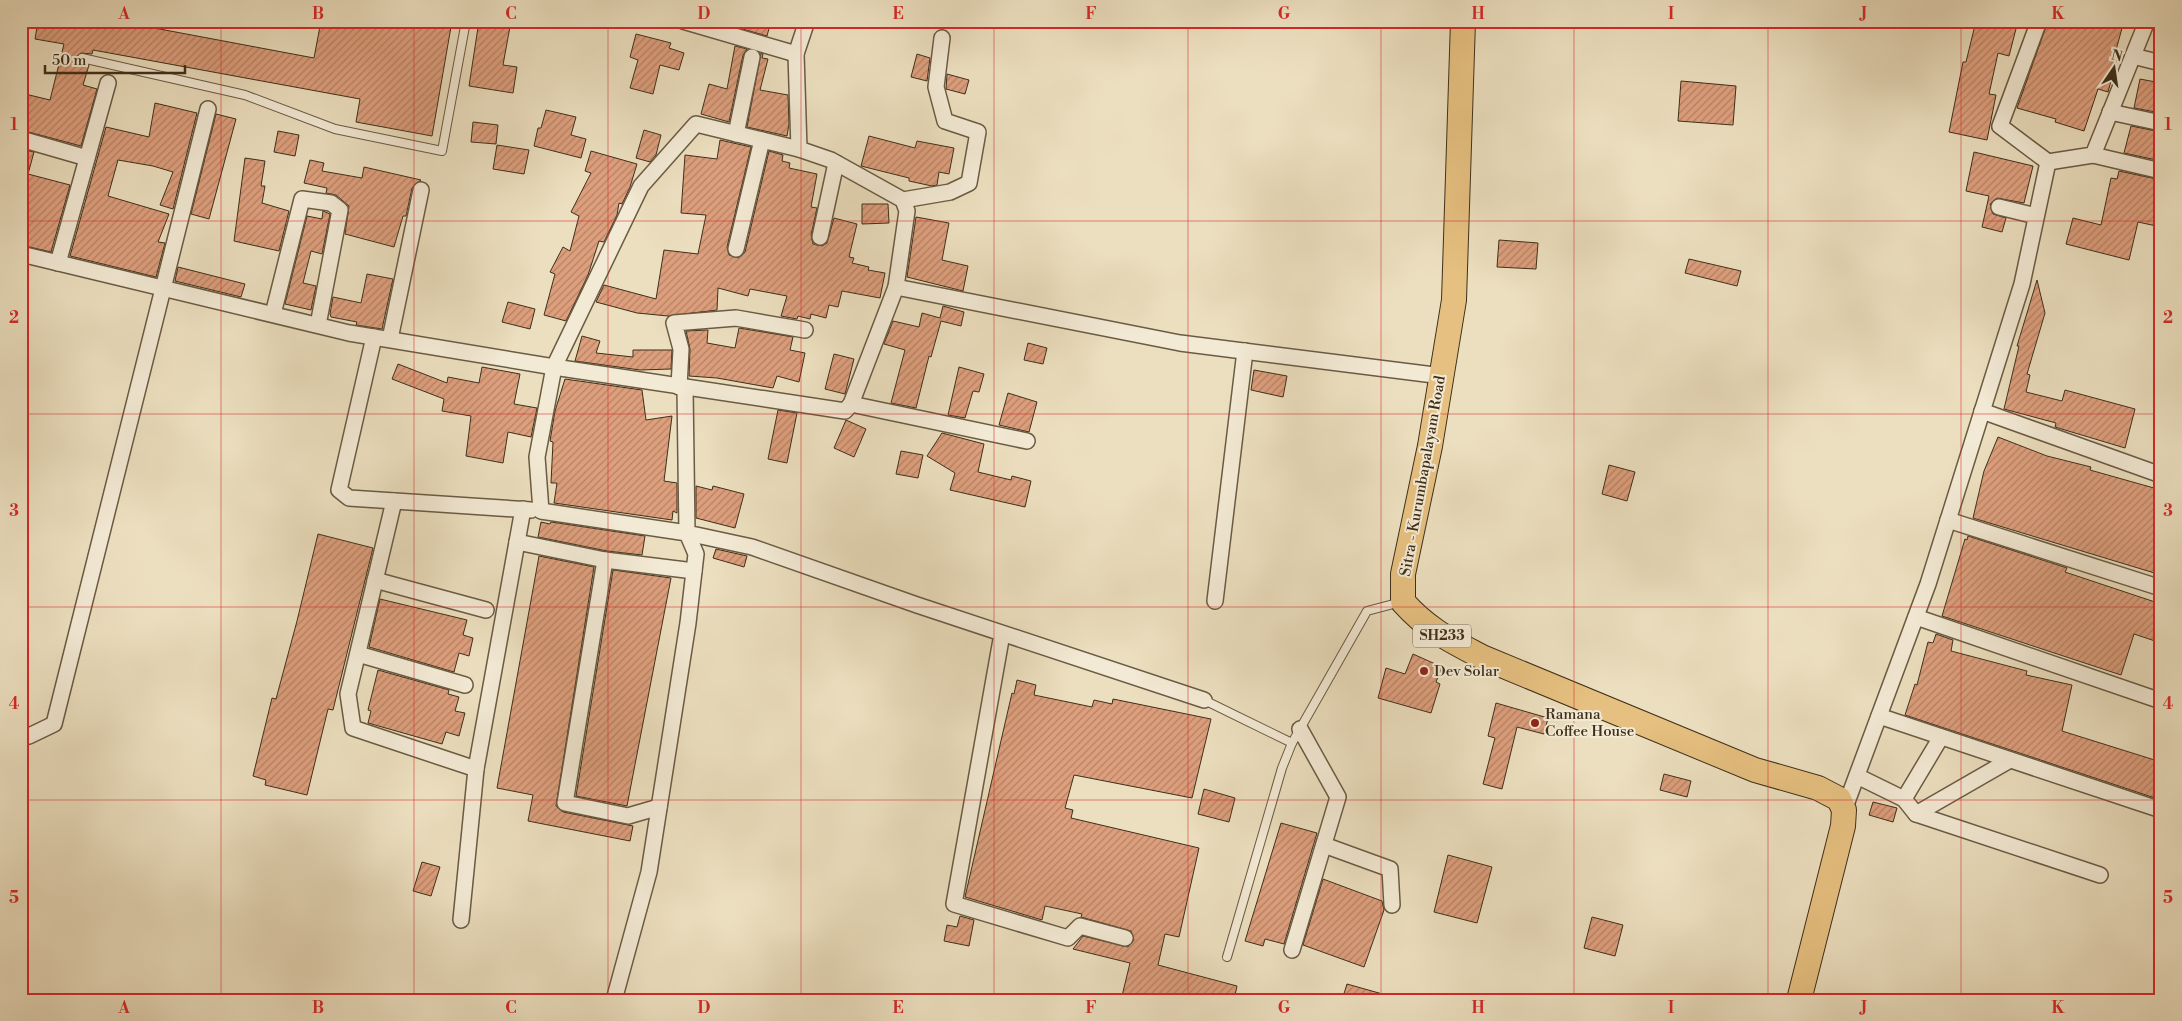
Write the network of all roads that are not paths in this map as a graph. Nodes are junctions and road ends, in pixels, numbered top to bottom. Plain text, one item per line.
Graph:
1 (466, 21) edge
2 (683, 21) edge
3 (807, 21) edge
4 (1463, 21) edge
5 (2039, 21) edge
6 (2147, 21) edge
7 (942, 38) dead end
8 (796, 54) junction
9 (2133, 56) junction
10 (752, 57) dead end
11 (82, 58) dead end
12 (2161, 64) edge
13 (108, 83) dead end
14 (208, 109) dead end
15 (2110, 112) junction
16 (2161, 123) edge
17 (736, 134) junction
18 (21, 139) edge
19 (762, 140) junction
20 (799, 148) junction
21 (2093, 155) junction
22 (88, 158) junction
23 (2048, 162) junction
24 (836, 163) junction
25 (2161, 171) edge
26 (421, 190) dead end
27 (903, 200) junction
28 (1999, 207) dead end
29 (2036, 216) junction
30 (820, 237) dead end
31 (736, 249) dead end
32 (21, 254) edge
33 (58, 263) junction
34 (896, 287) junction
35 (162, 288) junction
36 (273, 314) junction
37 (318, 326) junction
38 (805, 330) dead end
39 (374, 336) junction
40 (390, 339) junction
41 (1245, 351) junction
42 (554, 367) junction
43 (1442, 376) junction
44 (682, 387) junction
45 (851, 404) junction
46 (1982, 411) junction
47 (1027, 442) dead end
48 (2161, 475) edge
49 (394, 501) junction
50 (522, 509) junction
51 (541, 511) junction
52 (1948, 520) junction
53 (687, 533) junction
54 (517, 542) junction
55 (604, 560) junction
56 (694, 571) junction
57 (375, 580) junction
58 (2161, 588) edge
59 (1215, 600) dead end
60 (1403, 602) junction
61 (486, 610) dead end
62 (1916, 617) junction
63 (1002, 634) junction
64 (358, 654) junction
65 (464, 685) dead end
66 (1204, 700) joint
67 (2161, 701) edge
68 (1879, 716) junction
69 (1300, 730) junction
70 (21, 736) edge
71 (1940, 736) junction
72 (1292, 743) junction
73 (2010, 760) junction
74 (476, 769) junction
75 (1857, 776) junction
76 (1904, 798) junction
77 (659, 807) junction
78 (1844, 810) junction
79 (2161, 810) edge
80 (1916, 814) junction
81 (1324, 844) junction
82 (2100, 876) dead end
83 (1392, 905) dead end
84 (461, 920) dead end
85 (1125, 938) dead end
86 (1292, 950) dead end
87 (1227, 957) dead end
88 (614, 1000) edge
89 (1799, 1000) edge

1 - 11 lane
2 - 8 street
3 - 8 street
4 - 43 main road, Sitra - Kurumbapalayam Road
5 - 23 street
6 - 9 street
7 - 27 street
8 - 20 street
9 - 12 street
9 - 15 street
10 - 17 street
13 - 22 street
14 - 35 street
15 - 16 street
15 - 21 street
17 - 19 street
17 - 42 street
18 - 22 street
19 - 20 street
19 - 31 street
20 - 24 street
21 - 23 street
21 - 25 street
22 - 33 street
23 - 29 street
24 - 27 street
24 - 30 street
26 - 40 street
27 - 34 street
28 - 29 street
29 - 46 street
32 - 33 street
33 - 35 street
34 - 41 street
34 - 45 street
35 - 36 street
35 - 70 street
36 - 37 street
36 - 37 street
37 - 39 street
38 - 44 street
39 - 40 street
39 - 49 street
40 - 42 street
41 - 43 street
41 - 59 street
42 - 44 street
42 - 51 street
43 - 60 main road, Sitra - Kurumbapalayam Road
44 - 45 street
44 - 53 street
45 - 47 street
46 - 48 street
46 - 52 street
49 - 50 street
49 - 57 street
50 - 51 street
50 - 54 street
51 - 53 street
52 - 58 street
52 - 62 street
53 - 56 street
53 - 63 street
54 - 55 street
54 - 74 street
55 - 56 street
55 - 77 street
56 - 77 street
57 - 61 street
57 - 64 street
60 - 69 lane
60 - 78 main road, SH233
62 - 67 street
62 - 68 street
63 - 66 street
63 - 85 street
64 - 65 street
64 - 74 street
66 - 72 lane
68 - 71 street
68 - 75 street
69 - 72 lane
69 - 81 street
71 - 73 street
71 - 76 street
72 - 87 lane
73 - 79 street
73 - 80 street
74 - 84 street
75 - 76 street
75 - 78 street
76 - 80 street
77 - 88 street
78 - 89 main road
80 - 82 street
81 - 83 street
81 - 86 street

